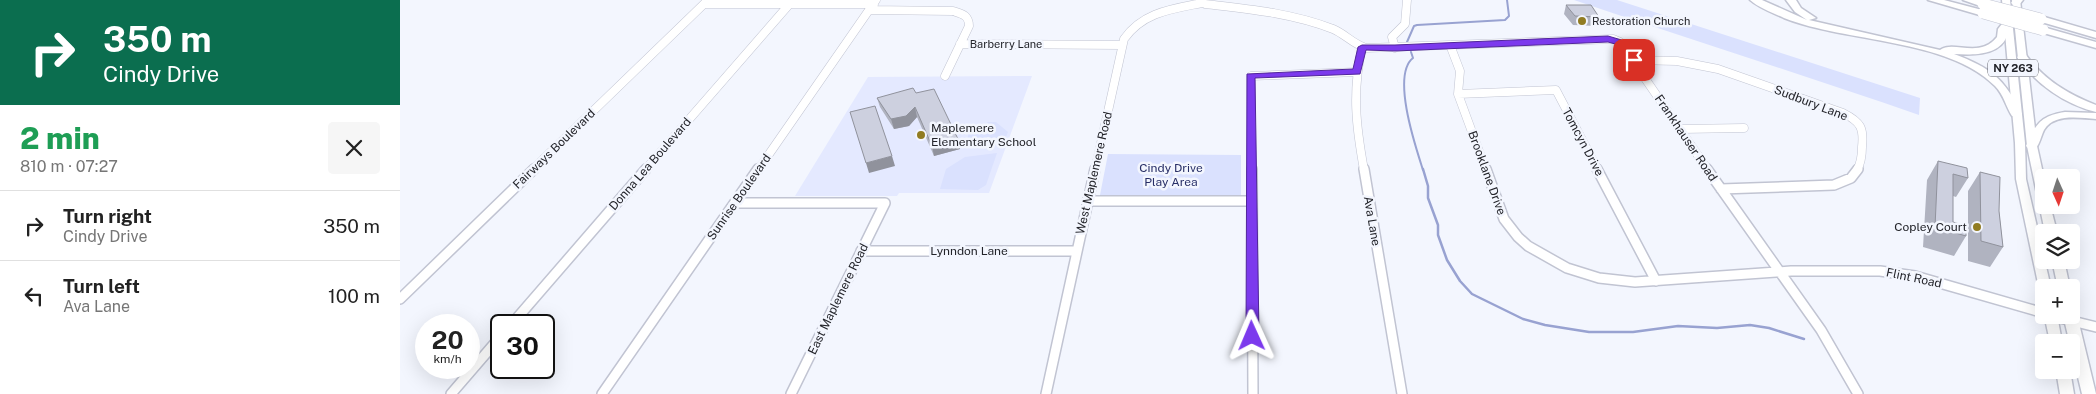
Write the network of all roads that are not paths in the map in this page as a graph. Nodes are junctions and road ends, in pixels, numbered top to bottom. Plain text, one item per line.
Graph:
1 (1407, 0) edge
2 (1755, 0) edge
3 (1791, 0) edge
4 (1933, 0) edge
5 (1968, 0) edge
6 (2014, 1) edge
7 (706, 2) edge
8 (792, 2) edge
9 (1201, 2) edge
10 (873, 5) edge
11 (1983, 9) junction
12 (2008, 22) junction
13 (2096, 33) edge
14 (960, 44) junction
15 (1122, 45) junction
16 (1450, 45) junction
17 (2096, 45) edge
18 (1362, 47) junction
19 (1395, 48) junction
20 (2022, 56) junction
21 (1634, 60) junction
22 (1357, 72) junction
23 (945, 76) dead end
24 (1458, 94) junction
25 (2096, 109) edge
26 (2016, 114) junction
27 (2096, 116) edge
28 (1744, 128) dead end
29 (1681, 129) junction
30 (2032, 146) junction
31 (2037, 169) edge
32 (1721, 189) junction
33 (1252, 201) junction
34 (1087, 202) junction
35 (735, 203) junction
36 (861, 251) junction
37 (1076, 251) junction
38 (1780, 272) junction
39 (2043, 279) edge
40 (1656, 281) junction
41 (400, 299) edge
42 (2035, 310) edge
43 (521, 314) edge
44 (2080, 321) edge
45 (2072, 324) edge
46 (2096, 327) edge
47 (490, 349) edge
48 (2064, 379) edge
49 (451, 394) edge
50 (602, 394) edge
51 (791, 394) edge
52 (1046, 394) edge
53 (1253, 394) edge
54 (1402, 394) edge
55 (1858, 394) edge
56 (2067, 394) edge
57 (2090, 394) edge

1 - 19 street
2 - 26 highway
3 - 12 highway
4 - 11 highway
5 - 11 highway
6 - 12 main road, NY 263
6 - 20 main road, NY 263
7 - 8 street, Barberry Lane
7 - 41 street, Fairways Boulevard
8 - 10 street, Barberry Lane
8 - 43 street, Donna Lea Boulevard
9 - 15 street, West Maplemere Road
9 - 18 street
10 - 14 street, Barberry Lane
10 - 35 street, Sunrise Boulevard
11 - 13 highway, bridge
11 - 17 highway, bridge
12 - 26 main road, NY 263
14 - 15 street, Barberry Lane
14 - 23 street
15 - 34 street, West Maplemere Road
16 - 19 street, Frankhauser Road
16 - 21 street, Frankhauser Road
16 - 24 street, Brooklane Drive
18 - 19 street, Frankhauser Road
18 - 22 street, Ava Lane
20 - 25 highway
20 - 30 main road, NY 263
21 - 29 street, Frankhauser Road
21 - 32 street, Sudbury Lane
22 - 33 street
22 - 54 street, Ava Lane
24 - 40 street, Brooklane Drive
24 - 40 street, Tomcyn Drive
26 - 39 main road, NY 263
27 - 30 highway
28 - 29 street
29 - 32 street, Frankhauser Road
30 - 31 main road, NY 263
32 - 38 street, Frankhauser Road
33 - 34 street
33 - 53 street
34 - 37 street, West Maplemere Road
35 - 36 street, East Maplemere Road
35 - 50 street, Sunrise Boulevard
36 - 37 street, Lynndon Lane
36 - 51 street, East Maplemere Road
37 - 52 street, West Maplemere Road
38 - 40 street, Brooklane Drive
38 - 42 street, Flint Road
38 - 55 street, Frankhauser Road
44 - 46 street
45 - 57 main road
47 - 49 street
48 - 56 main road

